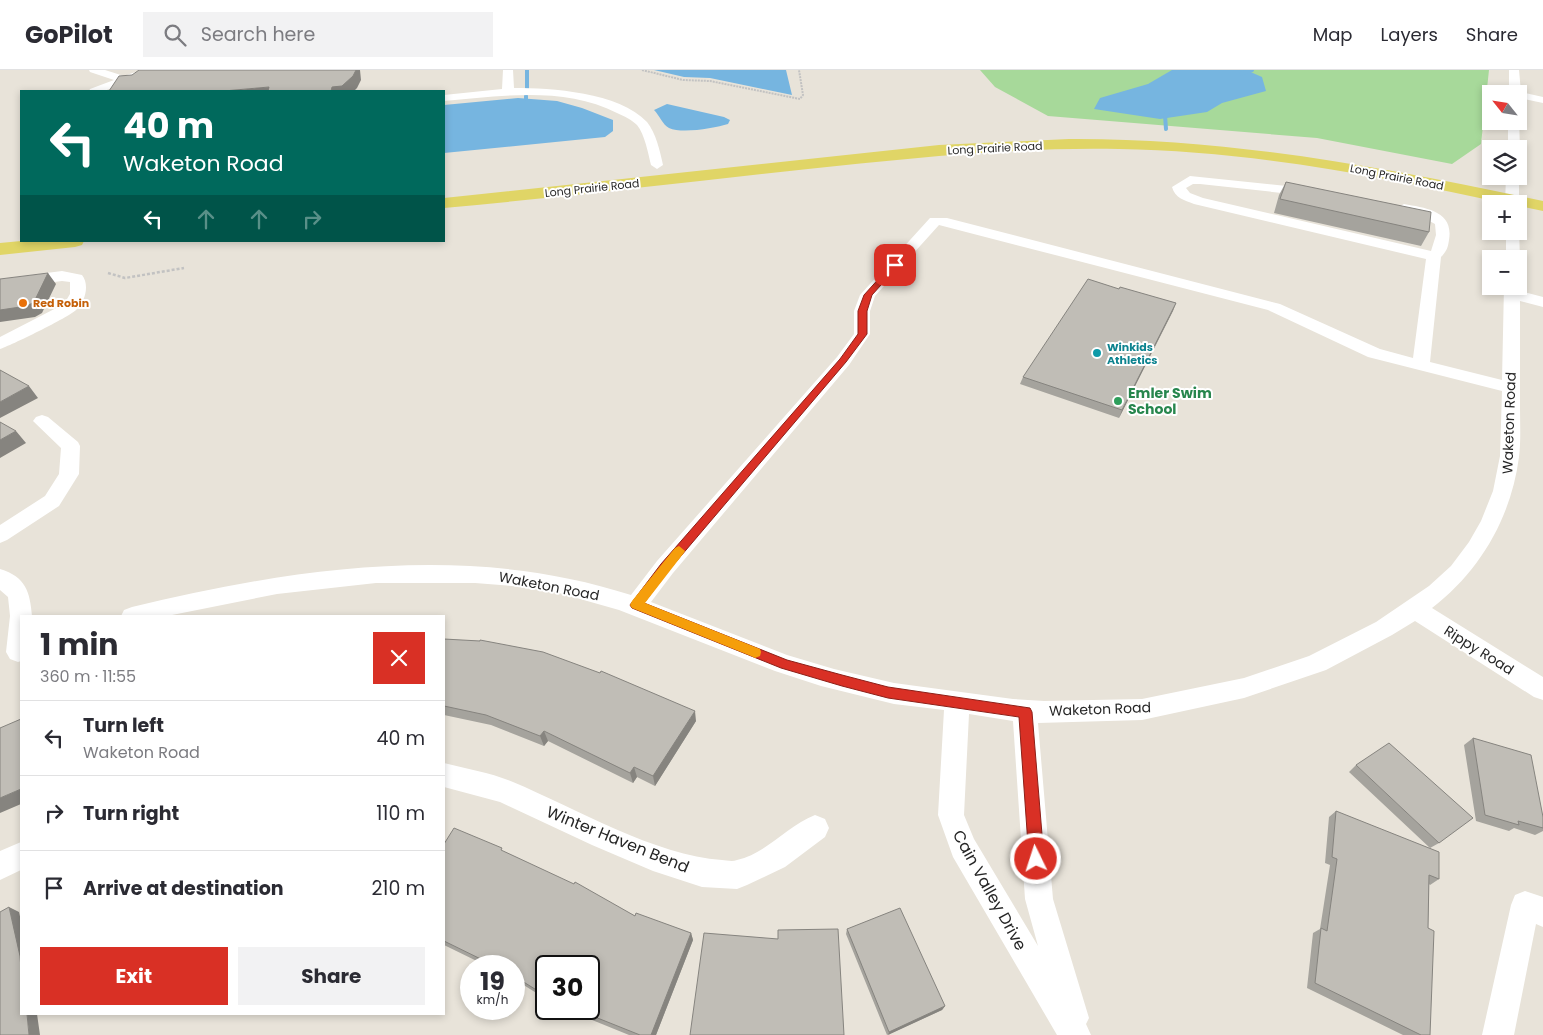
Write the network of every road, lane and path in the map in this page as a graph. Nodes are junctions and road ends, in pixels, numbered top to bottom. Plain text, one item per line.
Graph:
1 (94, 70) edge
2 (150, 70) edge
3 (508, 70) edge
4 (642, 70) edge
5 (799, 70) edge
6 (1514, 70) edge
7 (123, 75) edge
8 (1515, 85) edge
9 (96, 90) edge
10 (508, 91) junction
11 (445, 98) edge
12 (1528, 98) edge
13 (1543, 100) edge
14 (659, 173) junction
15 (473, 184) dead end
16 (1513, 192) edge
17 (1328, 194) edge
18 (1543, 195) edge
19 (445, 203) edge
20 (1389, 205) edge
21 (1543, 206) edge
22 (20, 230) edge
23 (0, 232) edge
24 (66, 242) edge
25 (0, 249) edge
26 (1434, 256) junction
27 (184, 268) dead end
28 (108, 273) dead end
29 (0, 284) edge
30 (1512, 295) edge
31 (1525, 295) edge
32 (1543, 302) edge
33 (0, 344) edge
34 (1421, 365) junction
35 (1511, 388) junction
36 (42, 421) dead end
37 (0, 535) edge
38 (0, 577) edge
39 (636, 605) junction
40 (1416, 610) junction
41 (21, 615) edge
42 (136, 615) edge
43 (20, 621) edge
44 (13, 654) edge
45 (1543, 690) edge
46 (957, 701) junction
47 (1025, 712) junction
48 (445, 775) edge
49 (815, 828) dead end
50 (20, 856) edge
51 (0, 866) edge
52 (1534, 908) edge
53 (1076, 1035) edge
54 (1498, 1035) edge

1 - 7 street
2 - 7 street
3 - 10 street
4 - 5 path
6 - 8 street
7 - 9 street
10 - 11 street
10 - 14 street
12 - 13 street
14 - 15 main road, Long Prairie Road
14 - 16 main road, Long Prairie Road
14 - 19 main road, Long Prairie Road
16 - 18 main road, Long Prairie Road
16 - 21 main road, Long Prairie Road
17 - 26 street
20 - 26 street
22 - 23 main road
24 - 25 main road
26 - 34 street
27 - 28 path
29 - 33 street
30 - 35 street, Waketon Road
31 - 32 street
34 - 35 street
34 - 39 street
35 - 40 street, Waketon Road
36 - 37 street
38 - 41 street
39 - 42 street, Waketon Road
39 - 46 street, Waketon Road
40 - 45 street, Rippy Road
40 - 47 street, Waketon Road
43 - 44 street
46 - 47 street, Waketon Road
46 - 53 street, Cain Valley Drive
47 - 53 street, Cain Valley Drive
48 - 49 street, Winter Haven Bend
50 - 51 street
52 - 54 street

